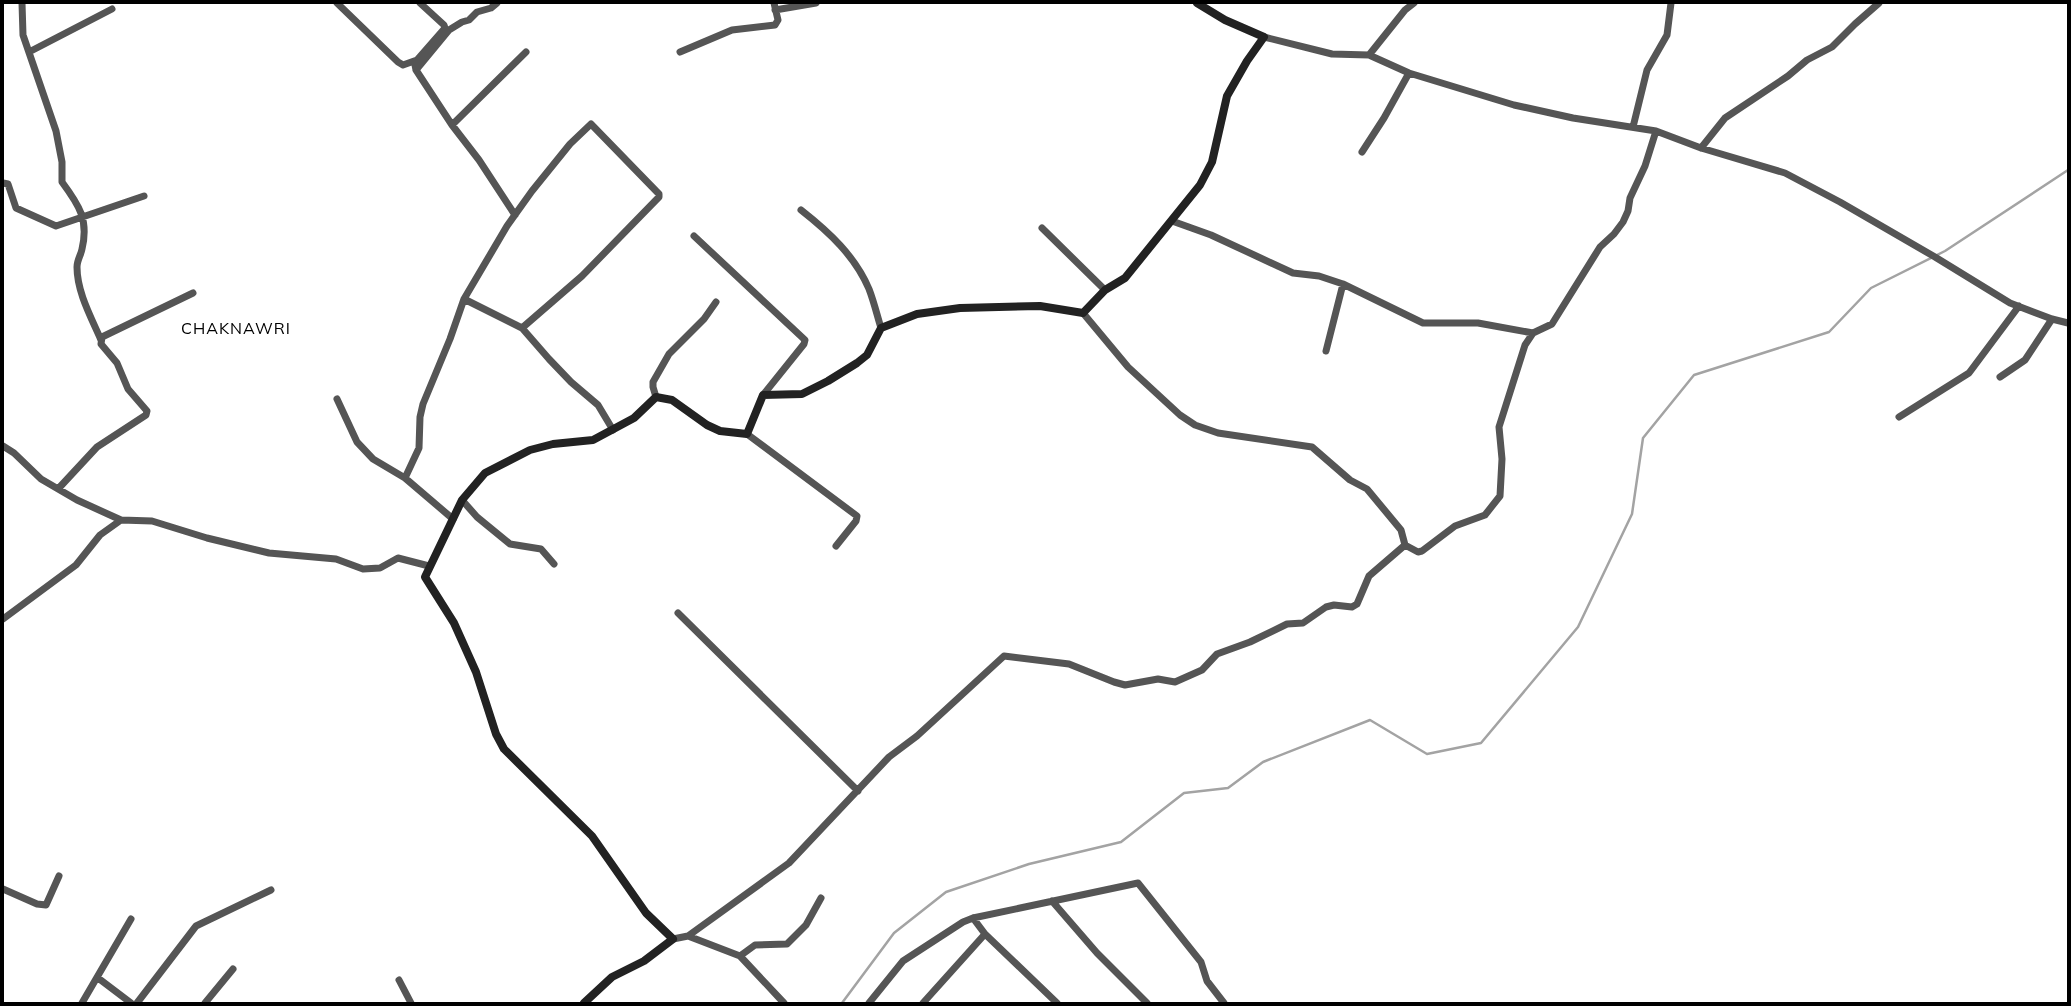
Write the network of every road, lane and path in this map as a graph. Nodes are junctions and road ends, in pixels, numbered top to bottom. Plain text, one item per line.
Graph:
1 (22, 3) edge
2 (337, 3) edge
3 (420, 3) edge
4 (497, 3) edge
5 (816, 3) edge
6 (1197, 3) edge
7 (1414, 3) edge
8 (1671, 3) edge
9 (1879, 3) edge
10 (775, 7) edge
11 (112, 9) dead end
12 (1264, 37) junction
13 (29, 52) junction
14 (526, 52) dead end
15 (680, 52) dead end
16 (1369, 55) junction
17 (417, 60) junction
18 (416, 70) junction
19 (1409, 73) junction
20 (452, 125) junction
21 (1633, 126) junction
22 (1656, 131) junction
23 (1701, 148) junction
24 (1362, 152) dead end
25 (3, 183) edge
26 (144, 196) dead end
27 (801, 210) dead end
28 (515, 215) junction
29 (83, 217) junction
30 (1172, 221) junction
31 (1042, 228) dead end
32 (694, 236) dead end
33 (1343, 284) junction
34 (1105, 290) junction
35 (193, 293) dead end
36 (464, 299) junction
37 (716, 302) dead end
38 (2019, 306) junction
39 (1083, 313) junction
40 (2052, 319) junction
41 (2068, 323) edge
42 (522, 328) junction
43 (881, 328) junction
44 (1533, 333) junction
45 (100, 340) junction
46 (1326, 351) dead end
47 (2000, 377) dead end
48 (763, 395) junction
49 (656, 397) junction
50 (337, 399) dead end
51 (1899, 417) dead end
52 (613, 430) junction
53 (747, 434) junction
54 (3, 446) edge
55 (405, 478) junction
56 (58, 489) junction
57 (462, 500) junction
58 (453, 519) junction
59 (120, 520) junction
60 (1405, 545) junction
61 (836, 546) dead end
62 (554, 564) dead end
63 (429, 566) junction
64 (678, 613) dead end
65 (3, 619) edge
66 (858, 791) junction
67 (59, 876) dead end
68 (3, 889) edge
69 (271, 890) dead end
70 (821, 898) dead end
71 (1052, 901) junction
72 (973, 918) junction
73 (131, 919) dead end
74 (986, 934) junction
75 (688, 936) junction
76 (673, 939) junction
77 (740, 956) junction
78 (233, 969) dead end
79 (98, 978) junction
80 (399, 980) dead end
81 (82, 1003) edge
82 (131, 1003) edge
83 (137, 1003) edge
84 (205, 1003) edge
85 (411, 1003) edge
86 (584, 1003) edge
87 (784, 1003) edge
88 (869, 1003) edge
89 (923, 1003) edge
90 (1057, 1003) edge
91 (1147, 1003) edge
92 (1224, 1003) edge

1 - 13 street
2 - 17 street
3 - 17 street
4 - 18 street
5 - 10 street
6 - 12 street
7 - 16 street
8 - 21 street
9 - 23 street
10 - 15 street
11 - 13 street
12 - 16 street
12 - 30 street
13 - 29 street
14 - 20 street
16 - 19 street
17 - 18 street
18 - 20 street
19 - 21 street
19 - 24 street
20 - 28 street
21 - 22 street
22 - 23 street
22 - 44 street
23 - 38 street
25 - 29 street
26 - 29 street
27 - 43 street
28 - 36 street
28 - 42 street
29 - 45 street
30 - 33 street
30 - 34 street
31 - 34 street
32 - 48 street
33 - 44 street
33 - 46 street
34 - 39 street
35 - 45 street
36 - 42 street
36 - 55 street
37 - 49 street
38 - 40 street
38 - 51 street
39 - 43 street
39 - 60 street
40 - 41 street
40 - 47 street
42 - 52 street
43 - 48 street
44 - 60 street
45 - 56 street
48 - 53 street
49 - 52 street
49 - 53 street
50 - 55 street
52 - 57 street
53 - 61 street
54 - 56 street
55 - 58 street
56 - 59 street
57 - 58 street
57 - 62 street
58 - 63 street
59 - 63 street
59 - 65 street
60 - 66 street
63 - 76 street
64 - 66 street
66 - 75 street
67 - 68 street
69 - 83 street
70 - 77 street
71 - 72 street
71 - 91 street
71 - 92 street
72 - 74 street
72 - 88 street
73 - 79 street
74 - 89 street
74 - 90 street
75 - 76 street
75 - 77 street
76 - 86 street
77 - 87 street
78 - 84 street
79 - 81 street
79 - 82 street
80 - 85 street

